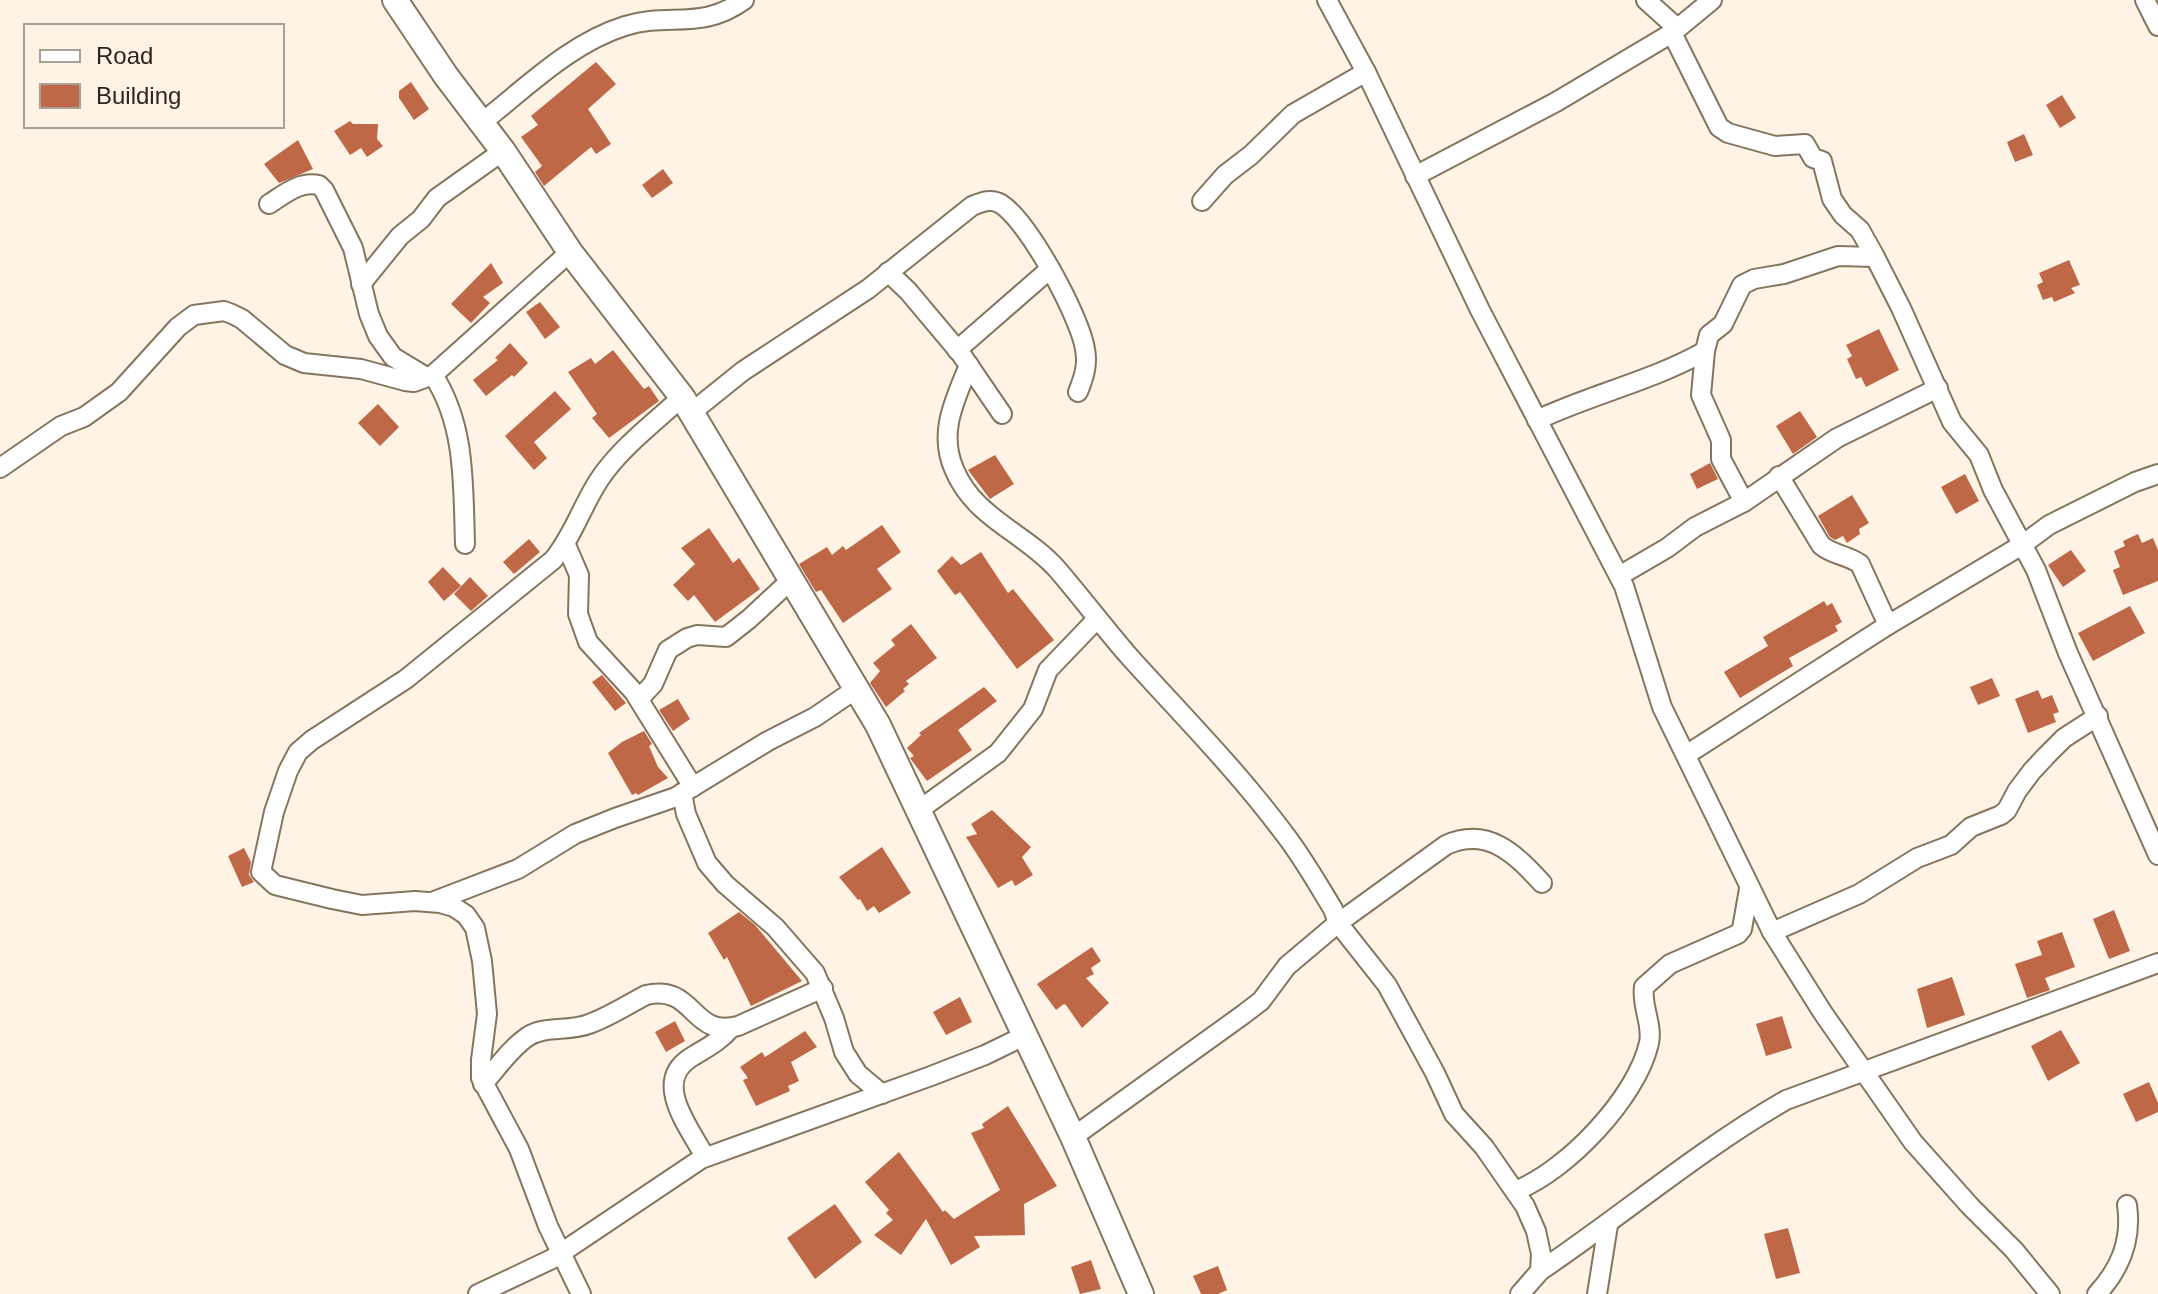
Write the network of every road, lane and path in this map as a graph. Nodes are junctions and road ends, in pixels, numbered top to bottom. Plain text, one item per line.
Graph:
1 (395, 0) edge
2 (744, 0) edge
3 (1327, 0) edge
4 (1646, 0) edge
5 (1712, 0) edge
6 (2145, 0) edge
7 (2158, 26) edge
8 (1674, 30) junction
9 (1366, 72) junction
10 (481, 123) junction
11 (503, 151) junction
12 (1415, 176) junction
13 (1202, 201) dead end
14 (269, 204) dead end
15 (570, 252) junction
16 (1875, 257) junction
17 (1050, 269) junction
18 (888, 272) junction
19 (361, 284) junction
20 (1705, 351) junction
21 (963, 357) junction
22 (429, 376) junction
23 (1938, 388) junction
24 (1078, 392) dead end
25 (687, 404) junction
26 (1002, 414) dead end
27 (1537, 420) junction
28 (0, 468) edge
29 (2158, 474) edge
30 (1779, 476) junction
31 (1744, 502) junction
32 (465, 544) dead end
33 (566, 545) junction
34 (2022, 545) junction
35 (1998, 560) junction
36 (2036, 570) junction
37 (1619, 576) junction
38 (791, 580) junction
39 (1097, 619) junction
40 (1888, 625) junction
41 (856, 689) junction
42 (639, 699) junction
43 (2098, 716) junction
44 (1686, 755) junction
45 (688, 790) junction
46 (919, 810) junction
47 (2158, 855) edge
48 (1542, 883) dead end
49 (1749, 889) junction
50 (432, 902) junction
51 (1338, 923) junction
52 (1772, 932) junction
53 (2158, 963) edge
54 (823, 988) junction
55 (731, 1028) junction
56 (1026, 1035) junction
57 (1863, 1073) junction
58 (483, 1084) junction
59 (882, 1094) junction
60 (1073, 1137) junction
61 (705, 1157) junction
62 (1515, 1191) junction
63 (2127, 1205) dead end
64 (1608, 1225) junction
65 (562, 1252) junction
66 (1540, 1271) junction
67 (478, 1294) edge
68 (581, 1294) edge
69 (1141, 1294) edge
70 (1520, 1294) edge
71 (1597, 1294) edge
72 (2050, 1294) edge
73 (2097, 1294) edge

1 - 10 street
2 - 10 street
3 - 9 street
4 - 8 street
5 - 8 street
6 - 7 street
8 - 12 street
8 - 16 street
9 - 12 street
9 - 13 street
10 - 11 street
11 - 15 street
11 - 19 street
12 - 27 street
14 - 19 street
15 - 22 street
15 - 25 street
16 - 20 street
16 - 23 street
17 - 18 street
17 - 21 street
17 - 24 street
18 - 21 street
18 - 25 street
19 - 22 street
20 - 27 street
20 - 31 street
21 - 26 street
21 - 39 street
22 - 28 street
22 - 32 street
23 - 30 street
23 - 34 street
25 - 33 street
25 - 38 street
27 - 37 street
29 - 34 street
30 - 31 street
30 - 40 street
31 - 37 street
33 - 42 street
33 - 50 street
34 - 35 street
34 - 36 street
35 - 36 street
35 - 40 street
36 - 43 street
37 - 44 street
38 - 41 street
38 - 42 street
39 - 46 street
39 - 51 street
40 - 44 street
41 - 45 street
41 - 46 street
42 - 45 street
43 - 47 street
43 - 52 street
44 - 49 street
45 - 50 street
45 - 54 street
46 - 56 street
48 - 51 street
49 - 52 street
49 - 62 street
50 - 58 street
51 - 60 street
51 - 62 street
52 - 57 street
53 - 57 street
54 - 55 street
54 - 59 street
55 - 58 street
55 - 61 street
56 - 59 street
56 - 60 street
57 - 64 street
57 - 72 street
58 - 65 street
59 - 61 street
60 - 69 street
61 - 65 street
62 - 66 street
63 - 73 street
64 - 66 street
64 - 71 street
65 - 67 street
65 - 68 street
66 - 70 street

